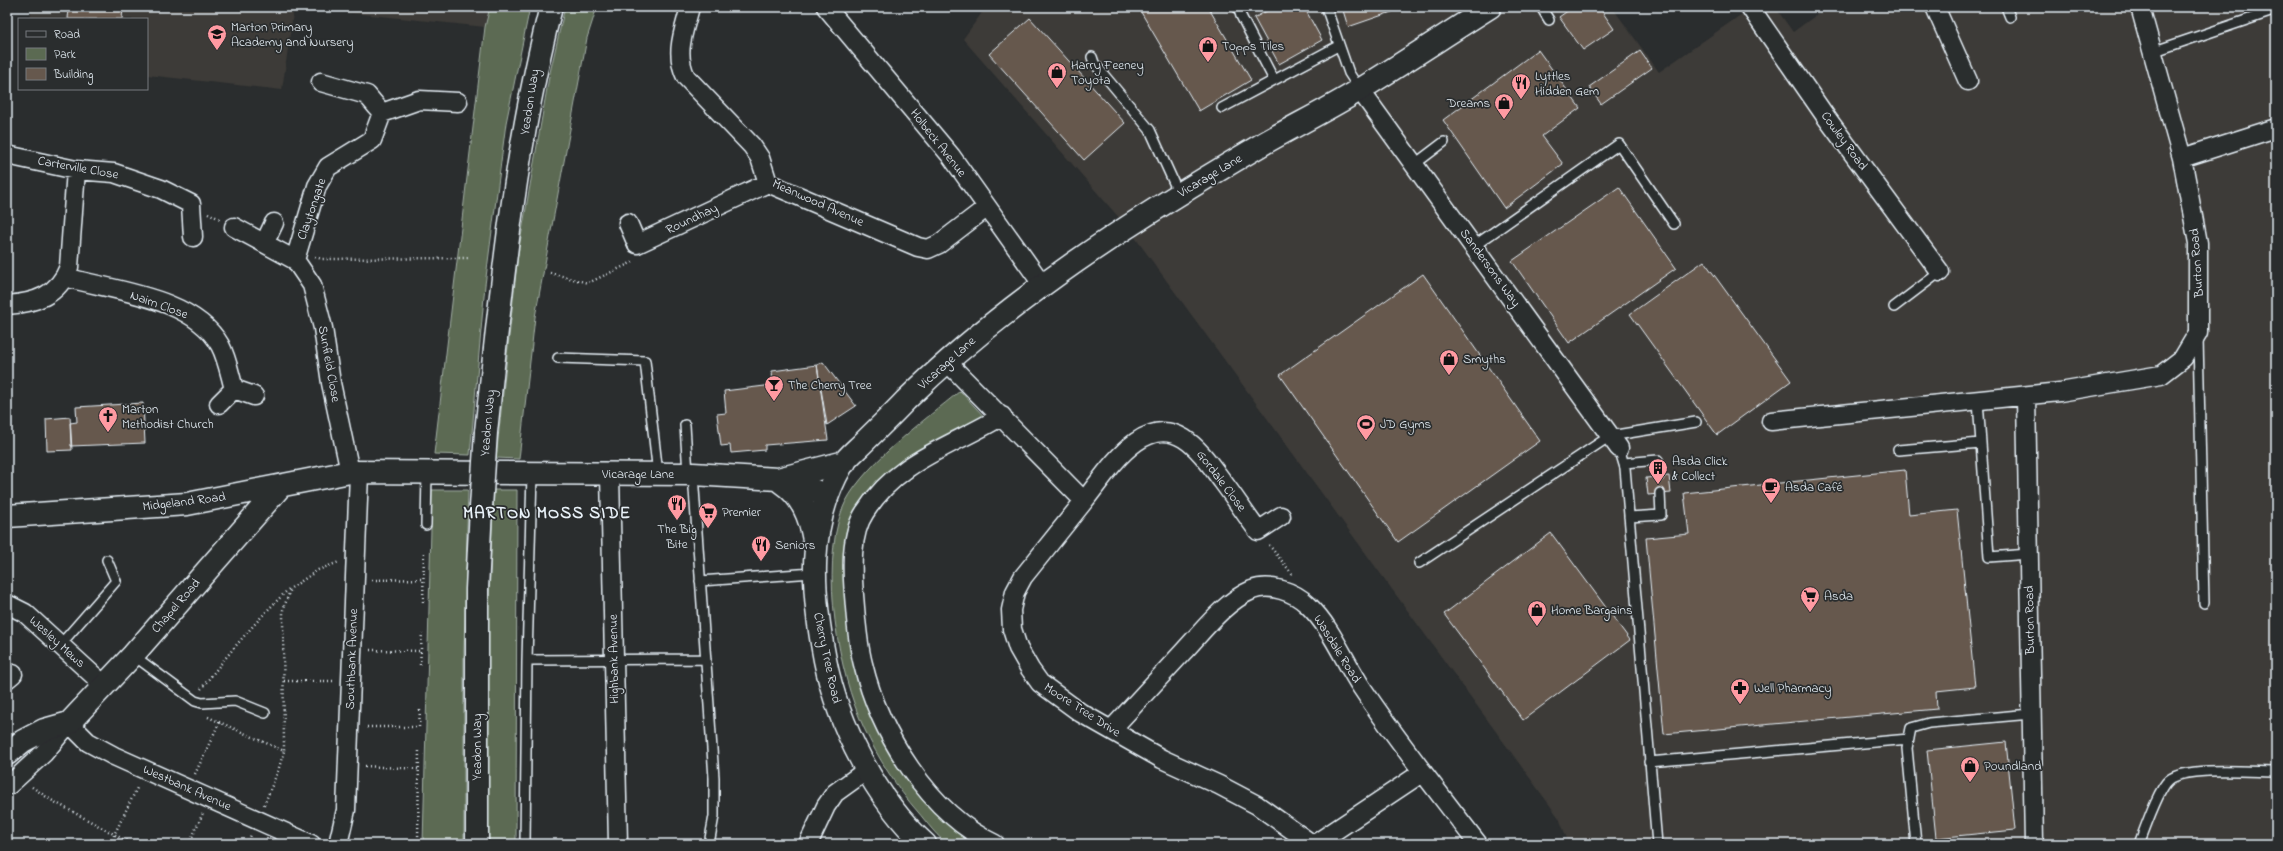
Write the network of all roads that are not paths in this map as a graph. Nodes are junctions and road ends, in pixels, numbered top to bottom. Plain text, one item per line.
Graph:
1 (551, 7) edge
2 (690, 7) edge
3 (1238, 7) edge
4 (1326, 7) edge
5 (1490, 7) edge
6 (1541, 7) edge
7 (1750, 7) edge
8 (1935, 7) edge
9 (2006, 7) edge
10 (2140, 7) edge
11 (835, 10) edge
12 (2276, 10) edge
13 (2010, 17) dead end
14 (1549, 20) dead end
15 (1338, 46) junction
16 (2152, 52) junction
17 (1092, 57) dead end
18 (1274, 80) junction
19 (1968, 81) dead end
20 (321, 82) dead end
21 (1360, 90) junction
22 (458, 102) dead end
23 (1222, 108) dead end
24 (382, 113) junction
25 (2276, 128) edge
26 (1444, 142) dead end
27 (7, 155) edge
28 (2182, 158) junction
29 (1415, 164) junction
30 (76, 170) junction
31 (768, 183) junction
32 (1179, 194) junction
33 (191, 204) junction
34 (986, 208) junction
35 (207, 212) dead end
36 (274, 223) dead end
37 (628, 223) dead end
38 (1674, 224) dead end
39 (234, 227) dead end
40 (193, 236) dead end
41 (264, 242) junction
42 (1474, 246) junction
43 (297, 255) junction
44 (1940, 272) joint
45 (65, 277) junction
46 (1042, 284) junction
47 (7, 305) edge
48 (1894, 307) dead end
49 (2198, 333) junction
50 (558, 358) dead end
51 (946, 361) junction
52 (234, 389) junction
53 (254, 396) dead end
54 (2026, 396) junction
55 (1978, 401) junction
56 (218, 404) dead end
57 (1002, 416) junction
58 (1771, 421) dead end
59 (1696, 422) dead end
60 (685, 425) dead end
61 (1981, 443) junction
62 (1618, 449) junction
63 (1898, 450) dead end
64 (845, 462) junction
65 (355, 472) junction
66 (427, 473) junction
67 (532, 474) junction
68 (610, 474) junction
69 (658, 474) junction
70 (690, 474) junction
71 (1659, 476) dead end
72 (778, 479) junction
73 (280, 487) junction
74 (1660, 493) dead end
75 (827, 495) junction
76 (1084, 501) junction
77 (7, 516) edge
78 (1282, 516) dead end
79 (1629, 517) junction
80 (426, 525) dead end
81 (815, 543) junction
82 (2029, 554) junction
83 (107, 560) dead end
84 (1419, 563) dead end
85 (813, 573) junction
86 (700, 581) junction
87 (2204, 603) dead end
88 (7, 604) edge
89 (60, 645) junction
90 (133, 655) junction
91 (614, 659) junction
92 (706, 659) junction
93 (527, 660) junction
94 (104, 685) junction
95 (265, 713) dead end
96 (2031, 714) junction
97 (69, 723) junction
98 (1110, 730) junction
99 (1908, 739) junction
100 (7, 754) edge
101 (1649, 762) junction
102 (867, 770) junction
103 (1423, 772) junction
104 (2276, 772) edge
105 (14, 782) road end
106 (311, 844) edge
107 (338, 844) edge
108 (478, 844) edge
109 (525, 844) edge
110 (618, 844) edge
111 (709, 844) edge
112 (808, 844) edge
113 (925, 844) edge
114 (995, 844) edge
115 (1312, 844) edge
116 (1315, 844) edge
117 (1478, 844) edge
118 (1657, 844) edge
119 (1916, 844) edge
120 (2034, 844) edge
121 (2139, 844) edge

1 - 108 street, Yeadon Way, bridge
2 - 31 street, Meanwood Avenue
3 - 18 lane
4 - 15 lane
5 - 21 street, Vicarage Lane
6 - 14 lane
7 - 44 street, Cowley Road
8 - 19 street
9 - 13 lane
10 - 16 street, Burton Road
11 - 34 street, Holbeck Avenue
12 - 16 lane
15 - 18 lane
15 - 21 lane
16 - 28 street, Burton Road
17 - 32 lane
18 - 23 lane
20 - 24 street
21 - 29 street, Sandersons Way
21 - 32 street, Vicarage Lane
22 - 24 street
24 - 43 street, Claytongate
25 - 28 street
26 - 29 lane
27 - 30 street, Carterville Close
28 - 49 street, Burton Road
29 - 42 street, Sandersons Way
30 - 33 street, Carterville Close
30 - 45 street
31 - 34 street, Meanwood Avenue
31 - 37 street, Roundhay
32 - 46 street, Vicarage Lane
33 - 35 street, Carterville Close
33 - 40 street
34 - 46 street, Holbeck Avenue
36 - 41 street
38 - 42 lane
39 - 41 street
41 - 43 street
42 - 62 street, Sandersons Way
43 - 65 street, Sunfield Close
44 - 48 lane
45 - 47 street
45 - 52 street, Nairn Close
46 - 51 street, Vicarage Lane
49 - 54 street, Burton Road
49 - 87 lane
50 - 69 lane
51 - 57 street
51 - 64 street, Vicarage Lane
52 - 53 street
52 - 56 street
54 - 55 street, Burton Road
54 - 82 street, Burton Road
55 - 58 street, Burton Road
55 - 61 lane
57 - 76 street
57 - 114 street
59 - 62 lane
60 - 70 lane
61 - 63 lane
61 - 82 lane
62 - 71 lane
62 - 79 lane
62 - 84 lane
64 - 72 street
64 - 75 street, Vicarage Lane
65 - 66 street, Vicarage Lane
65 - 73 street, Midgeland Road
65 - 107 street, Southbank Avenue
66 - 67 street, Vicarage Lane
66 - 80 lane
67 - 68 street, Vicarage Lane
67 - 93 lane
68 - 69 street, Vicarage Lane
68 - 91 street, Highbank Avenue
69 - 70 street, Vicarage Lane
70 - 72 street, Vicarage Lane
70 - 86 lane
72 - 75 street, Vicarage Lane
72 - 81 street
73 - 77 street, Midgeland Road
73 - 90 street, Chapel Road
74 - 79 lane
75 - 81 street, Cherry Tree Road
76 - 78 street, Gordale Close
76 - 98 street, Moore Tree Drive
79 - 101 lane
81 - 85 street, Cherry Tree Road
82 - 96 street, Burton Road
83 - 89 lane
85 - 86 lane
85 - 102 street, Cherry Tree Road
86 - 92 lane
88 - 89 street, Wesley Mews
89 - 94 street, Wesley Mews
90 - 94 street, Chapel Road
90 - 95 lane
91 - 92 lane
91 - 93 lane
91 - 110 street, Highbank Avenue
92 - 111 lane
93 - 109 lane
94 - 97 street, Chapel Road
96 - 99 lane
96 - 120 street, Burton Road
97 - 100 street
97 - 105 street, Chapel Road
97 - 106 street, Westbank Avenue
98 - 103 street, Wasdale Road
98 - 115 street, Moore Tree Drive
99 - 101 lane
99 - 119 lane
101 - 118 lane
102 - 112 street
102 - 113 street, Cherry Tree Road
103 - 116 street
103 - 117 street, Wasdale Road
104 - 121 lane

